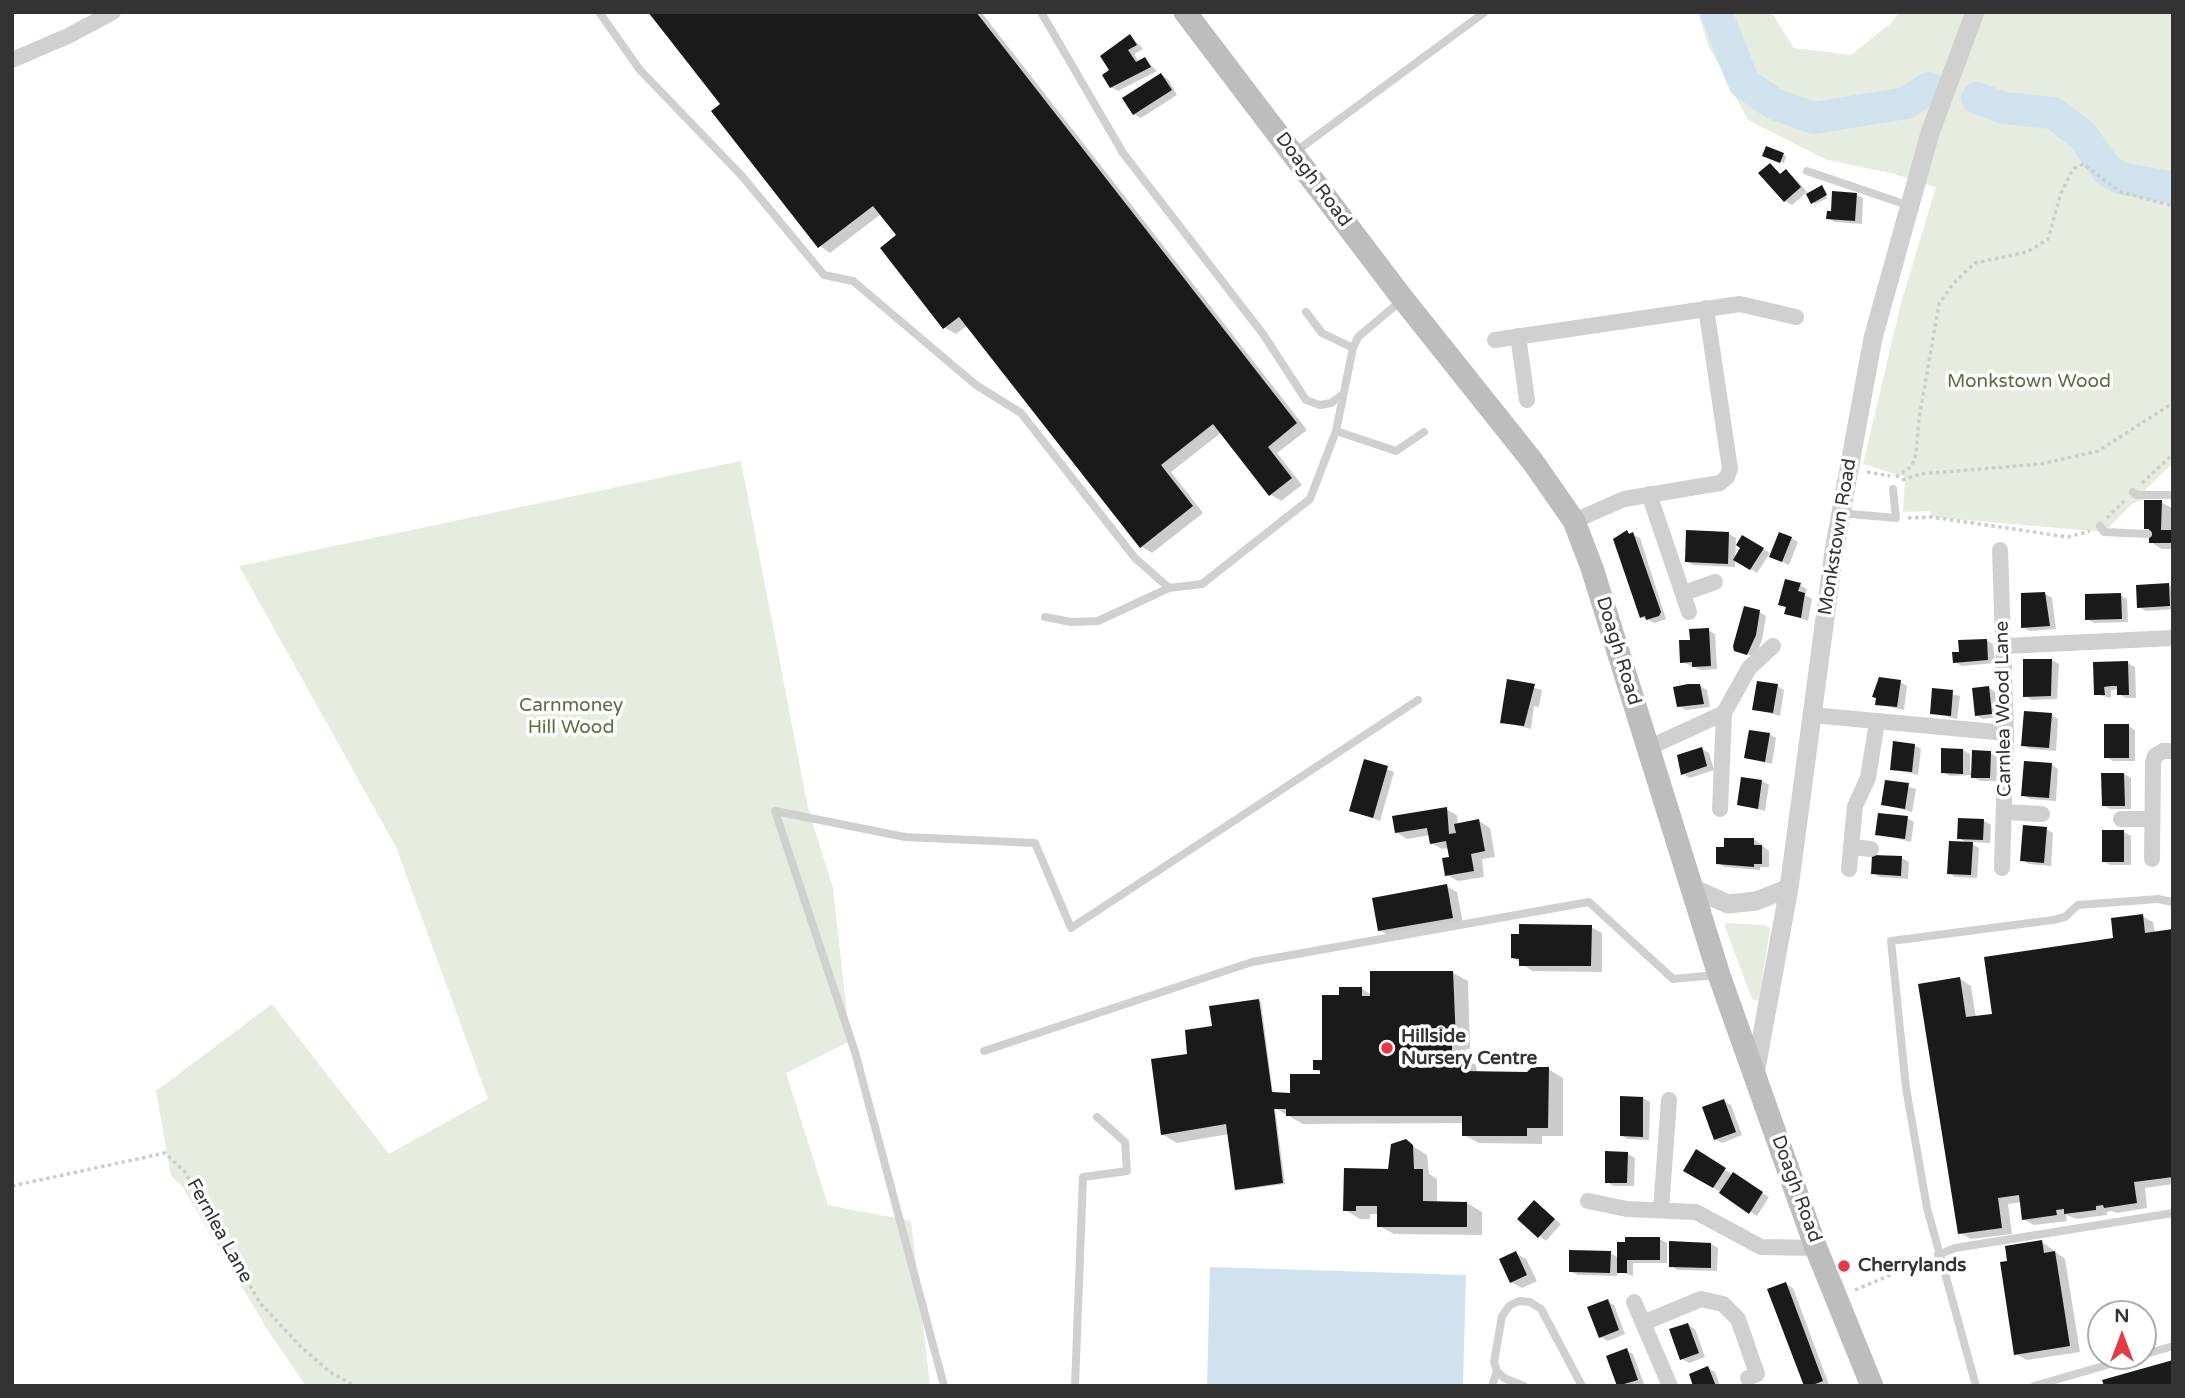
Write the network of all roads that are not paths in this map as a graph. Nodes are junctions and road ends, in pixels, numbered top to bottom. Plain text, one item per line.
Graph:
1 (113, 12) edge
2 (599, 12) edge
3 (1041, 12) edge
4 (1185, 12) edge
5 (1485, 12) edge
6 (1975, 12) edge
7 (12, 60) edge
8 (1293, 154) junction
9 (1807, 171) dead end
10 (1907, 205) junction
11 (1403, 299) junction
12 (1706, 308) junction
13 (1306, 312) dead end
14 (1796, 317) dead end
15 (1518, 336) junction
16 (1495, 340) dead end
17 (1353, 348) junction
18 (1342, 395) junction
19 (1527, 400) dead end
20 (1336, 430) junction
21 (1423, 432) dead end
22 (1893, 489) road end
23 (2133, 492) road end
24 (1649, 494) junction
25 (2173, 495) edge
26 (1840, 513) junction
27 (1574, 521) junction
28 (2100, 526) road end
29 (2148, 534) dead end
30 (2000, 550) dead end
31 (1715, 582) dead end
32 (1169, 589) junction
33 (1684, 593) junction
34 (1689, 612) dead end
35 (1045, 617) dead end
36 (2173, 638) edge
37 (1773, 646) dead end
38 (2005, 646) junction
39 (1418, 700) dead end
40 (1724, 713) junction
41 (1812, 715) junction
42 (1877, 722) junction
43 (2006, 733) junction
44 (1648, 748) junction
45 (2173, 751) edge
46 (1720, 809) dead end
47 (2005, 812) junction
48 (2042, 814) dead end
49 (2121, 819) dead end
50 (2152, 820) junction
51 (1851, 847) junction
52 (1871, 849) dead end
53 (2152, 859) dead end
54 (2002, 868) dead end
55 (1849, 869) dead end
56 (1692, 888) junction
57 (1789, 888) junction
58 (2173, 902) edge
59 (1719, 975) junction
60 (984, 1051) dead end
61 (1755, 1074) junction
62 (1669, 1100) dead end
63 (1097, 1117) dead end
64 (1588, 1201) dead end
65 (1661, 1210) junction
66 (2173, 1213) edge
67 (1816, 1248) junction
68 (1938, 1255) junction
69 (1634, 1302) dead end
70 (1643, 1323) junction
71 (2089, 1370) edge
72 (1497, 1371) junction
73 (1748, 1377) dead end
74 (944, 1386) edge
75 (1075, 1386) edge
76 (1492, 1386) edge
77 (1524, 1386) edge
78 (1582, 1386) edge
79 (1670, 1386) edge
80 (1872, 1386) edge
81 (1976, 1386) edge
82 (2034, 1386) edge

1 - 7 street
2 - 32 lane
3 - 18 lane
4 - 8 main road, Doagh Road
5 - 8 lane
6 - 10 street, Monkstown Road
8 - 11 main road, Doagh Road
9 - 10 lane
10 - 26 street, Monkstown Road
11 - 17 lane
11 - 27 main road, Doagh Road
12 - 14 street
12 - 15 street
12 - 24 street
13 - 17 lane
15 - 16 street
15 - 19 street
17 - 18 lane
18 - 20 lane
20 - 21 lane
20 - 32 lane
22 - 26 lane
23 - 25 lane
24 - 27 street
24 - 33 street
26 - 41 street, Monkstown Road
27 - 44 main road, Doagh Road
28 - 29 lane
30 - 38 street, Carnlea Wood Lane
31 - 33 street
32 - 35 lane
33 - 34 street
36 - 38 street
37 - 40 street
38 - 43 street, Carnlea Wood Lane
39 - 74 lane
40 - 44 street
40 - 46 street
41 - 42 street
41 - 57 street, Monkstown Road
42 - 43 street
42 - 51 street
43 - 47 street, Carnlea Wood Lane
44 - 56 main road, Doagh Road
45 - 50 street
47 - 48 street
47 - 54 street, Carnlea Wood Lane
49 - 50 street
50 - 53 street
51 - 52 street
51 - 55 street
56 - 57 street
56 - 59 main road, Doagh Road
57 - 61 street, Monkstown Road
58 - 68 lane
59 - 60 lane
59 - 61 main road, Doagh Road
61 - 67 main road, Doagh Road
62 - 65 street
63 - 75 lane
64 - 65 street
65 - 67 street
66 - 68 lane
67 - 80 main road, Doagh Road
68 - 81 lane
69 - 70 street
70 - 73 street
70 - 79 street
71 - 82 lane
72 - 76 lane
72 - 77 lane
72 - 78 lane

